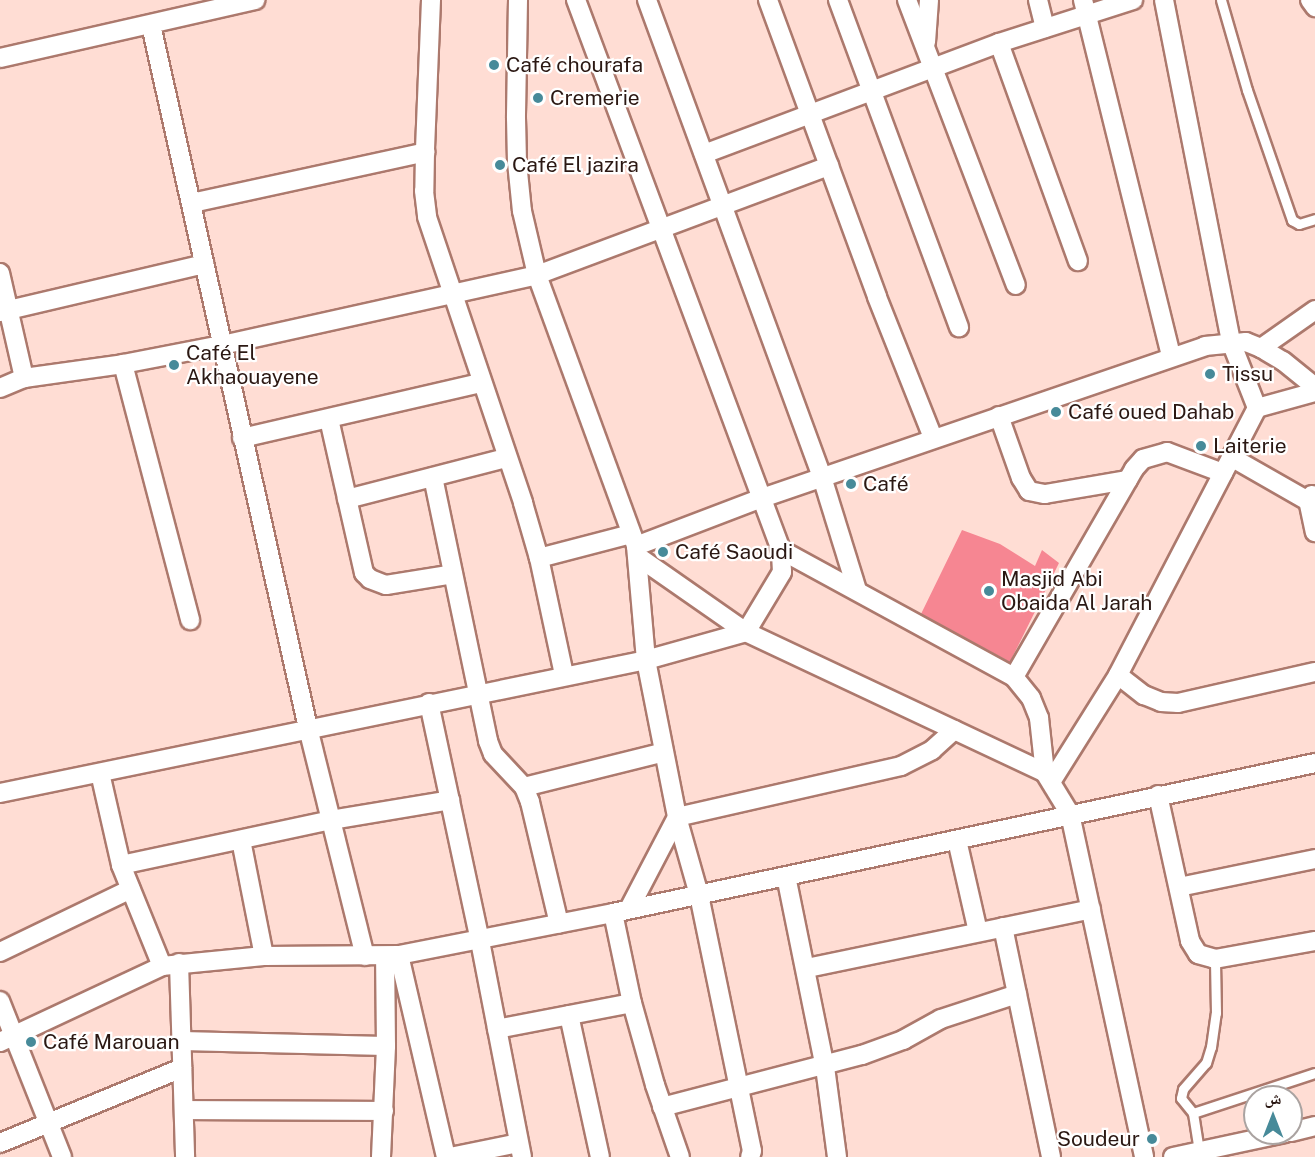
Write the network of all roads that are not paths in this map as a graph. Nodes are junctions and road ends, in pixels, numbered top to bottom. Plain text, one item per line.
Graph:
1 (256, 0) edge
2 (431, 0) edge
3 (518, 0) edge
4 (576, 0) edge
5 (647, 0) edge
6 (768, 0) edge
7 (838, 0) edge
8 (907, 0) edge
9 (929, 0) edge
10 (1038, 0) edge
11 (1132, 0) edge
12 (1164, 0) edge
13 (1221, 0) edge
14 (1310, 0) edge
15 (1085, 7) edge
16 (1315, 7) edge
17 (151, 25) junction
18 (1045, 28) junction
19 (999, 43) junction
20 (925, 46) junction
21 (0, 58) edge
22 (934, 68) junction
23 (872, 92) junction
24 (810, 115) junction
25 (425, 152) junction
26 (704, 154) junction
27 (829, 166) junction
28 (192, 203) junction
29 (720, 204) junction
30 (1315, 219) edge
31 (659, 227) junction
32 (1078, 261) dead end
33 (204, 264) junction
34 (0, 273) edge
35 (537, 274) junction
36 (1016, 285) dead end
37 (454, 293) junction
38 (1315, 310) edge
39 (5, 311) edge
40 (959, 327) dead end
41 (1231, 342) junction
42 (222, 345) junction
43 (1262, 348) junction
44 (1171, 356) junction
45 (123, 364) junction
46 (24, 378) junction
47 (481, 383) junction
48 (1315, 387) edge
49 (0, 388) edge
50 (1315, 392) edge
51 (1257, 408) junction
52 (999, 416) junction
53 (329, 419) junction
54 (242, 438) junction
55 (933, 438) junction
56 (506, 458) junction
57 (1227, 465) junction
58 (433, 477) junction
59 (822, 477) junction
60 (1128, 480) junction
61 (762, 498) junction
62 (347, 499) junction
63 (1313, 499) edge
64 (1315, 532) edge
65 (635, 545) junction
66 (781, 550) junction
67 (539, 558) junction
68 (453, 574) junction
69 (857, 590) junction
70 (190, 620) dead end
71 (746, 632) junction
72 (646, 660) junction
73 (1315, 672) edge
74 (564, 675) junction
75 (1118, 675) junction
76 (1014, 676) junction
77 (478, 693) junction
78 (429, 703) junction
79 (308, 728) junction
80 (954, 730) junction
81 (664, 752) junction
82 (1315, 763) edge
83 (100, 773) junction
84 (1048, 777) junction
85 (524, 787) junction
86 (0, 793) edge
87 (1158, 795) junction
88 (450, 800) junction
89 (1070, 814) junction
90 (677, 817) junction
91 (331, 820) junction
92 (241, 840) junction
93 (957, 840) junction
94 (1315, 859) edge
95 (121, 865) junction
96 (786, 876) junction
97 (1179, 887) junction
98 (131, 889) junction
99 (699, 895) junction
100 (1090, 909) junction
101 (621, 911) junction
102 (559, 924) junction
103 (1003, 927) junction
104 (978, 932) junction
105 (480, 941) junction
106 (1315, 941) edge
107 (0, 952) edge
108 (264, 956) junction
109 (365, 956) junction
110 (392, 956) junction
111 (1215, 959) junction
112 (171, 965) junction
113 (807, 968) junction
114 (1017, 994) junction
115 (0, 1001) edge
116 (632, 1003) junction
117 (569, 1015) junction
118 (497, 1029) junction
119 (7, 1040) edge
120 (181, 1041) junction
121 (386, 1046) junction
122 (825, 1067) junction
123 (182, 1068) junction
124 (1315, 1073) edge
125 (739, 1088) junction
126 (662, 1107) junction
127 (184, 1110) junction
128 (384, 1111) junction
129 (1193, 1113) junction
130 (48, 1122) junction
131 (1243, 1142) edge
132 (0, 1143) edge
133 (521, 1150) edge
134 (1199, 1151) junction
135 (180, 1155) edge
136 (754, 1155) edge
137 (62, 1157) edge
138 (381, 1157) edge
139 (446, 1157) edge
140 (450, 1157) edge
141 (600, 1157) edge
142 (680, 1157) edge
143 (837, 1157) edge
144 (1051, 1157) edge
145 (1144, 1157) edge
146 (1173, 1157) edge

1 - 17 street
2 - 25 street
3 - 35 street
4 - 31 street
5 - 26 street
6 - 24 street
7 - 23 street
8 - 20 street
9 - 20 street
10 - 18 street
11 - 15 street
12 - 41 street
13 - 30 lane
14 - 16 street
15 - 18 street
15 - 44 street
17 - 21 street
17 - 28 street
18 - 19 street
19 - 22 street
19 - 32 street
20 - 22 street
22 - 23 street
22 - 36 street
23 - 24 street
23 - 40 street
24 - 26 street
24 - 27 street
25 - 28 street
25 - 37 street
26 - 29 street
27 - 29 street
27 - 55 street
28 - 33 street
29 - 31 street
29 - 59 street
31 - 35 street
31 - 61 street
33 - 39 street
33 - 42 street
34 - 39 street
35 - 37 street
35 - 65 street
37 - 42 street
37 - 47 street
38 - 43 street
39 - 46 street
41 - 43 street
41 - 44 street
41 - 51 street
42 - 45 street
42 - 54 street
43 - 48 street
44 - 52 street
45 - 46 street
45 - 70 street
46 - 49 street
47 - 53 street
47 - 56 street
50 - 51 street
51 - 57 street
52 - 55 street
52 - 60 street
53 - 54 street
53 - 62 street
54 - 79 street
55 - 59 street
56 - 58 street
56 - 67 street
57 - 60 street
57 - 63 street
57 - 75 street
58 - 62 street
58 - 68 street
59 - 61 street
59 - 69 street
60 - 76 street
61 - 65 street
61 - 66 street
62 - 68 street
63 - 64 street
65 - 67 street
65 - 71 street
65 - 72 street
66 - 69 street
66 - 71 street
67 - 74 street
68 - 77 street
69 - 76 street
71 - 72 street
71 - 80 street
72 - 74 street
72 - 81 street
73 - 75 street
74 - 77 street
75 - 84 street
76 - 84 street
77 - 78 street
77 - 85 street
78 - 79 street
78 - 88 street
79 - 83 street
79 - 91 street
80 - 84 street
80 - 90 street
81 - 85 street
81 - 90 street
82 - 87 street
83 - 86 street
83 - 95 street
84 - 89 street
85 - 102 street
87 - 89 street
87 - 97 street
88 - 91 street
88 - 105 street
89 - 93 street
89 - 100 street
90 - 99 street
90 - 101 street
91 - 92 street
91 - 109 street
92 - 95 street
92 - 108 street
93 - 96 street
93 - 104 street
94 - 97 street
95 - 98 street
96 - 99 street
96 - 113 street
97 - 111 street
98 - 107 street
98 - 112 street
99 - 101 street
99 - 125 street
100 - 103 street
100 - 145 street
101 - 102 street
101 - 116 street
102 - 105 street
103 - 104 street
103 - 114 street
104 - 113 street
105 - 110 street
105 - 118 street
106 - 111 street
108 - 109 street
108 - 112 street
109 - 110 street
110 - 121 street
110 - 139 street
111 - 129 lane
112 - 119 street
112 - 120 street
113 - 122 street
114 - 122 street
114 - 144 street
115 - 119 street
116 - 117 street
116 - 126 street
117 - 118 street
117 - 141 street
118 - 133 street
119 - 130 street
120 - 121 street
120 - 123 street
121 - 128 street
122 - 125 street
122 - 143 street
123 - 127 street
123 - 130 street
124 - 129 lane
125 - 126 street
125 - 136 street
126 - 142 street
127 - 128 street
127 - 135 street
128 - 138 street
129 - 134 lane
130 - 132 street
130 - 137 street
131 - 134 street
133 - 140 street
134 - 146 street

